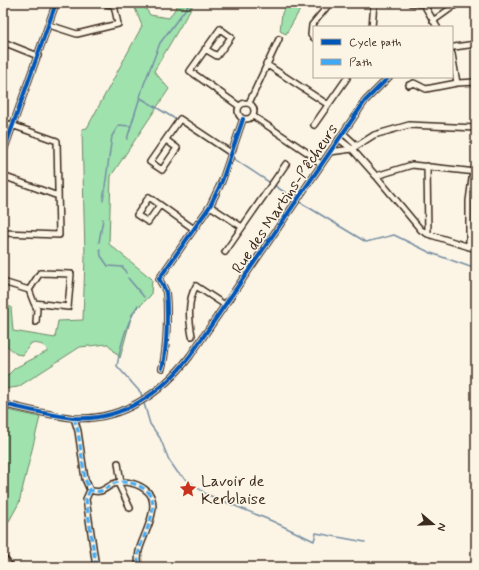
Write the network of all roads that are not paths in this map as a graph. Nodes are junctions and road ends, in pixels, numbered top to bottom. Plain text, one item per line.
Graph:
1 (56, 3) edge
2 (330, 3) edge
3 (374, 3) edge
4 (411, 3) edge
5 (458, 3) edge
6 (108, 4) edge
7 (423, 4) edge
8 (433, 21) junction
9 (48, 25) junction
10 (372, 26) edge
11 (436, 26) edge
12 (313, 37) edge
13 (279, 39) dead end
14 (3, 42) edge
15 (476, 44) edge
16 (453, 47) edge
17 (205, 49) junction
18 (38, 56) junction
19 (453, 60) edge
20 (266, 64) junction
21 (347, 78) edge
22 (388, 78) edge
23 (476, 82) edge
24 (457, 83) junction
25 (409, 85) dead end
26 (249, 103) junction
27 (327, 104) junction
28 (239, 106) junction
29 (253, 116) junction
30 (243, 119) junction
31 (3, 122) edge
32 (13, 125) junction
33 (314, 125) dead end
34 (476, 128) edge
35 (343, 133) junction
36 (339, 139) junction
37 (166, 140) junction
38 (354, 147) junction
39 (330, 152) junction
40 (3, 153) edge
41 (231, 153) junction
42 (286, 164) dead end
43 (321, 165) junction
44 (426, 166) junction
45 (474, 172) edge
46 (3, 176) edge
47 (376, 176) junction
48 (58, 196) junction
49 (160, 205) junction
50 (210, 206) junction
51 (242, 227) junction
52 (194, 229) junction
53 (3, 233) edge
54 (428, 234) junction
55 (469, 247) junction
56 (476, 249) edge
57 (225, 252) dead end
58 (3, 282) edge
59 (29, 290) junction
60 (34, 303) junction
61 (225, 305) junction
62 (36, 322) dead end
63 (192, 336) dead end
64 (162, 368) dead end
65 (3, 404) edge
66 (74, 418) junction
67 (118, 463) dead end
68 (120, 483) junction
69 (90, 490) junction
70 (130, 508) dead end
71 (3, 557) edge
72 (11, 567) edge
73 (96, 567) edge
74 (139, 567) edge

1 - 9 street
2 - 12 street
3 - 10 street
4 - 7 street
5 - 8 street
6 - 9 street
7 - 8 street
8 - 11 street
9 - 18 street
13 - 20 street
14 - 18 street
15 - 16 street
17 - 17 street
17 - 28 street
18 - 32 street
19 - 24 street
20 - 26 street
20 - 27 street
21 - 27 street
22 - 35 street, Rue des Martins-Pêcheurs
23 - 24 street
24 - 25 street
26 - 28 street
26 - 29 street
27 - 33 street
28 - 30 street
29 - 30 street
29 - 43 street
30 - 41 street
31 - 32 street
32 - 40 street
32 - 48 street
34 - 38 street
35 - 36 street, Rue des Martins-Pêcheurs
35 - 38 street
36 - 38 street
36 - 39 street, Rue des Martins-Pêcheurs
37 - 37 street
37 - 41 street
38 - 39 street
38 - 47 street
39 - 43 street, Rue des Martins-Pêcheurs
41 - 50 street
42 - 51 street
43 - 61 street, Rue des Martins-Pêcheurs
44 - 45 street
44 - 47 street
44 - 54 street
45 - 55 street
46 - 48 street
47 - 54 street
48 - 53 street
49 - 49 street
49 - 52 street
50 - 51 street
50 - 52 street
51 - 57 street
52 - 64 street
54 - 55 street
55 - 56 street
58 - 59 street
59 - 60 street
59 - 60 street
60 - 62 street
61 - 63 street
61 - 66 street, Rue des Martins-Pêcheurs
65 - 66 street, Rue des Martins-Pêcheurs
66 - 69 street
67 - 68 street
68 - 69 street
68 - 70 street
68 - 74 street
69 - 73 street
71 - 72 street

